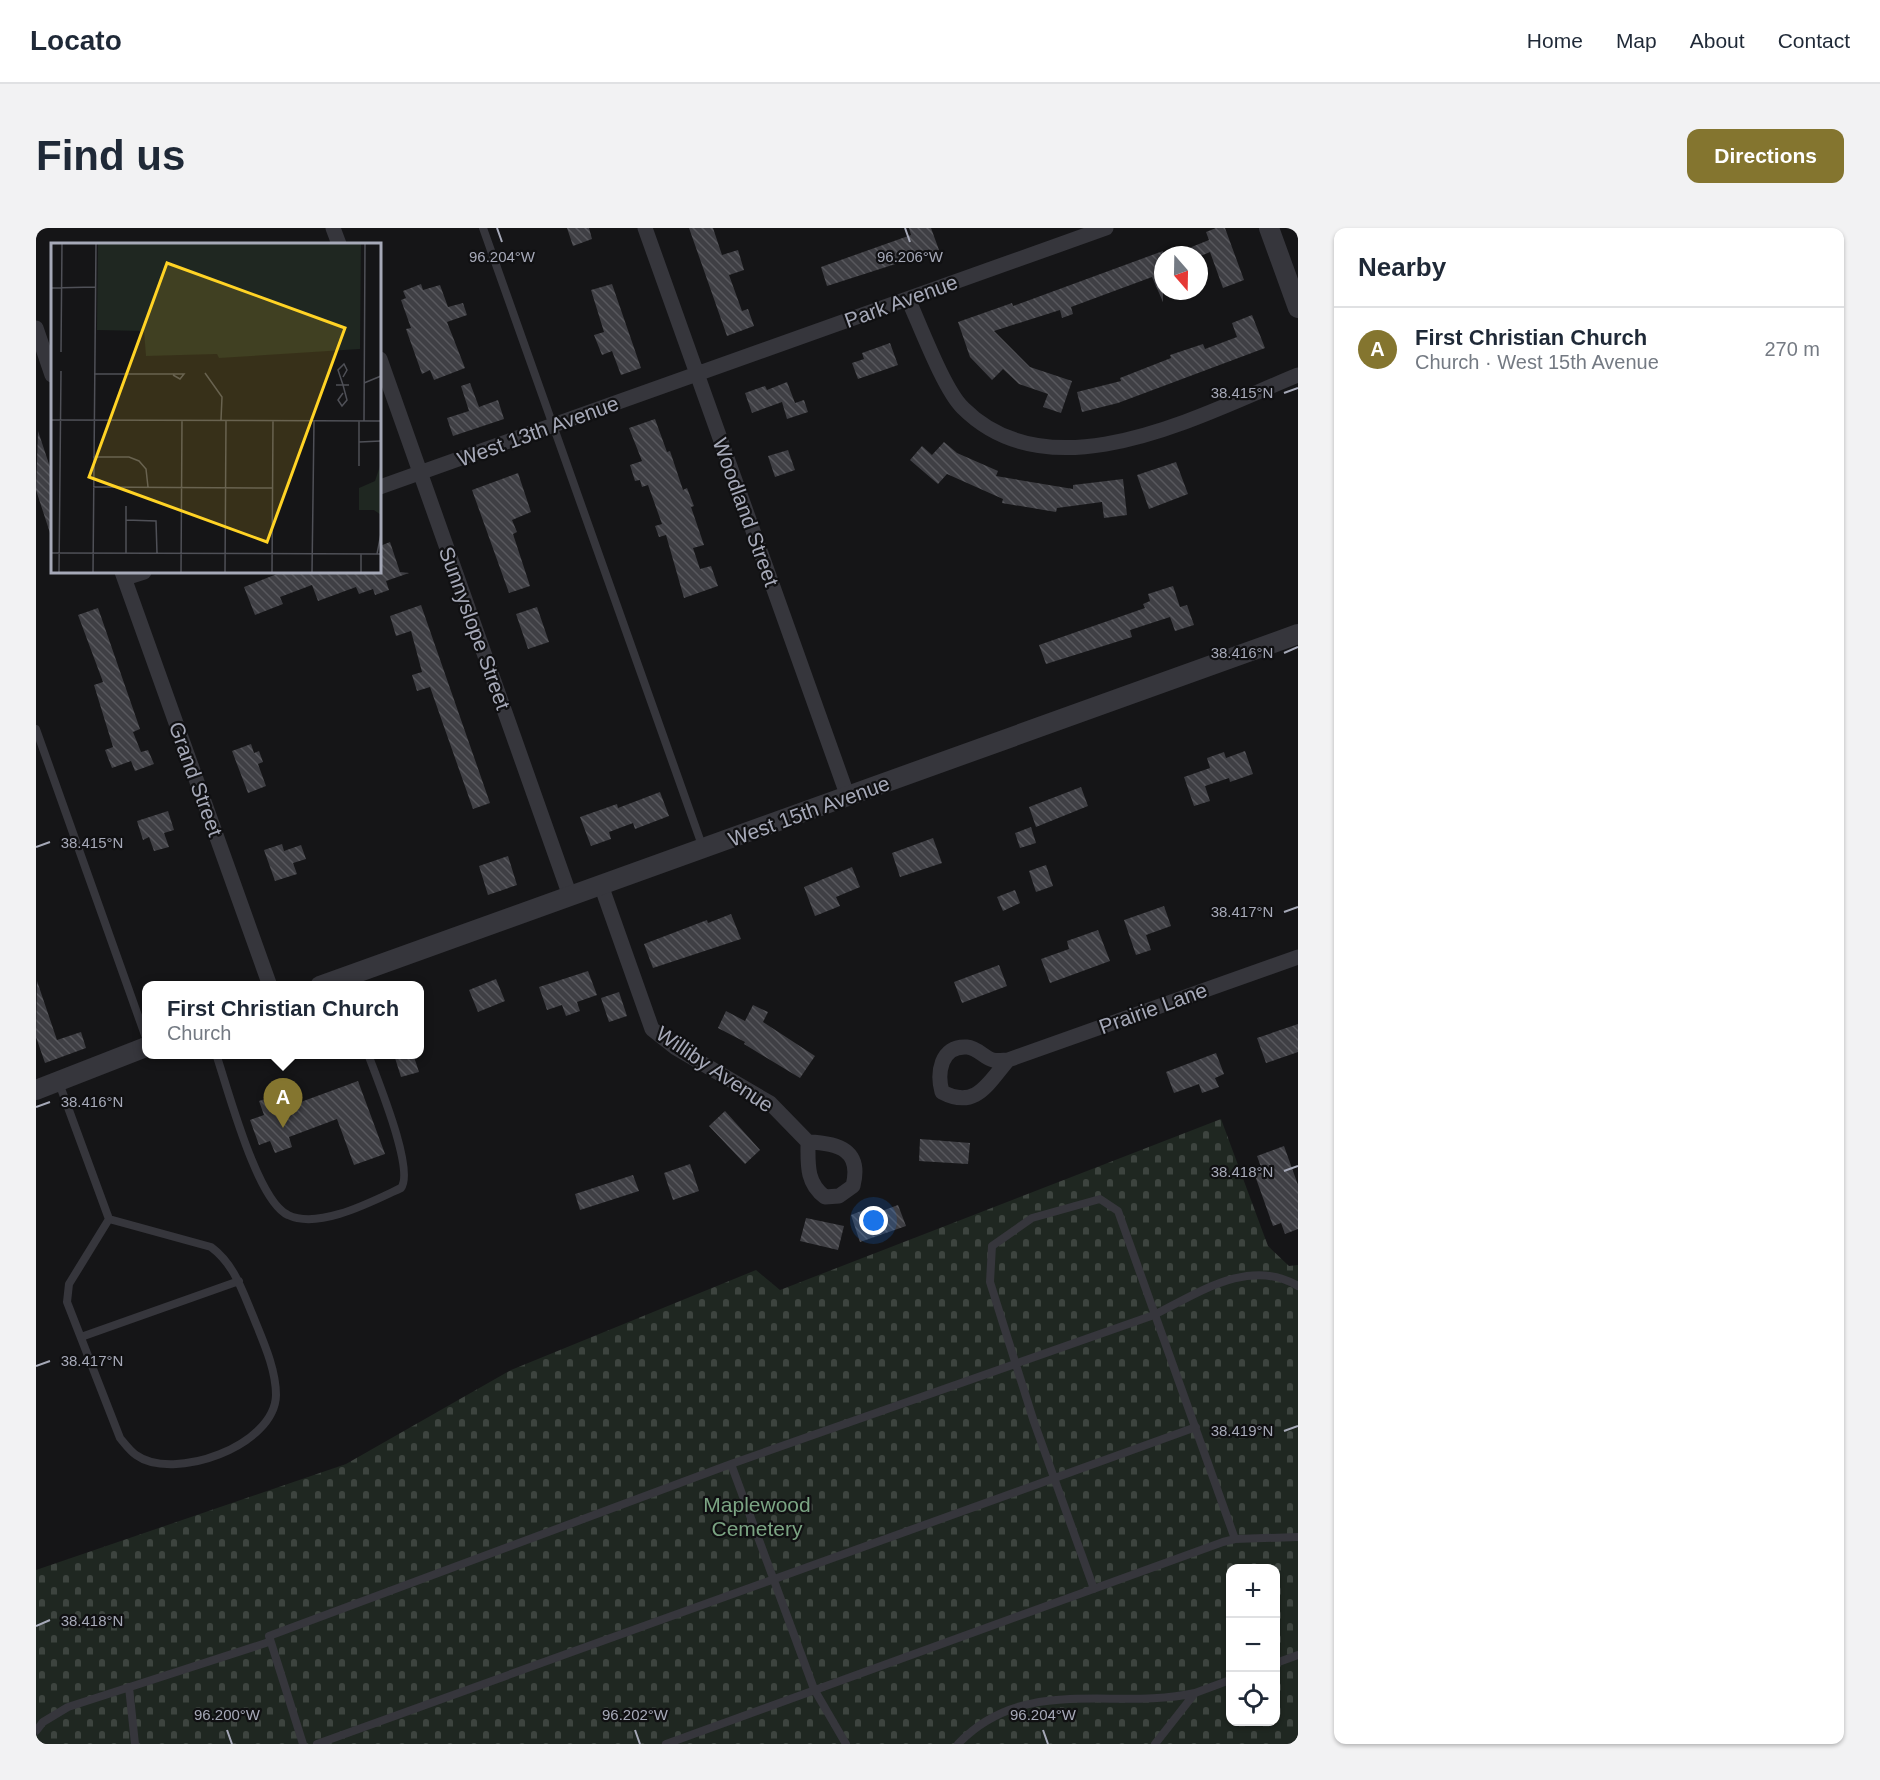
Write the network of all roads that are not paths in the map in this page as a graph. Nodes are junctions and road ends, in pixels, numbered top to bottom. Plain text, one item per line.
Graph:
1 (333, 228) edge
2 (483, 228) edge
3 (645, 228) edge
4 (1106, 228) edge
5 (1269, 228) edge
6 (339, 243) edge
7 (908, 299) junction
8 (1298, 308) edge
9 (36, 328) edge
10 (381, 362) edge
11 (51, 372) edge
12 (697, 374) junction
13 (1298, 375) edge
14 (552, 426) junction
15 (420, 473) junction
16 (381, 487) edge
17 (123, 575) edge
18 (1298, 634) edge
19 (36, 729) edge
20 (848, 797) junction
21 (703, 848) junction
22 (601, 885) junction
23 (570, 896) junction
24 (1298, 957) edge
25 (268, 981) edge
26 (346, 981) edge
27 (142, 1024) edge
28 (142, 1049) edge
29 (218, 1059) edge
30 (370, 1059) edge
31 (1008, 1060) junction
32 (58, 1082) junction
33 (36, 1090) edge
34 (808, 1142) dead end
35 (109, 1219) junction
36 (239, 1281) junction
37 (1298, 1286) edge
38 (1154, 1315) junction
39 (81, 1337) junction
40 (1016, 1364) junction
41 (1196, 1426) junction
42 (731, 1464) junction
43 (1054, 1478) junction
44 (1298, 1537) edge
45 (1235, 1539) junction
46 (773, 1579) junction
47 (1094, 1589) junction
48 (269, 1642) junction
49 (1298, 1655) edge
50 (1280, 1661) edge
51 (1226, 1681) edge
52 (129, 1686) junction
53 (814, 1689) junction
54 (1195, 1693) junction
55 (36, 1731) edge
56 (135, 1744) edge
57 (303, 1744) edge
58 (317, 1744) edge
59 (666, 1744) edge
60 (846, 1744) edge
61 (958, 1744) edge
62 (1155, 1744) edge

1 - 6 street
2 - 14 lane
3 - 12 street, Woodland Street
4 - 7 street, Park Avenue
5 - 8 street
7 - 12 street, Park Avenue
7 - 13 street
9 - 11 street
10 - 15 street, Sunnyslope Street
12 - 14 street, West 13th Avenue
12 - 20 street, Woodland Street
14 - 15 street, West 13th Avenue
14 - 21 lane
15 - 16 street, West 13th Avenue
15 - 23 street, Sunnyslope Street
17 - 25 street, Grand Street
18 - 20 street, West 15th Avenue
19 - 27 lane
20 - 21 street, West 15th Avenue
21 - 22 street, West 15th Avenue
22 - 23 street, West 15th Avenue
22 - 34 street, Williby Avenue
23 - 26 street, West 15th Avenue
24 - 31 street, Prairie Lane
28 - 32 street
29 - 30 lane
31 - 31 street
32 - 33 street
32 - 35 lane
35 - 36 lane
35 - 39 lane
36 - 39 lane
36 - 39 lane
37 - 38 lane
38 - 40 lane
38 - 40 lane
38 - 41 lane
40 - 42 lane
40 - 43 lane
41 - 43 lane
41 - 45 lane
42 - 46 lane
42 - 48 lane
43 - 46 lane
43 - 47 lane
44 - 45 lane
45 - 47 lane
46 - 53 lane
46 - 58 lane
47 - 53 lane
48 - 52 lane
48 - 57 lane
49 - 50 lane
51 - 54 lane
52 - 55 lane
52 - 56 lane
53 - 59 lane
53 - 60 lane
54 - 61 lane
54 - 62 lane

